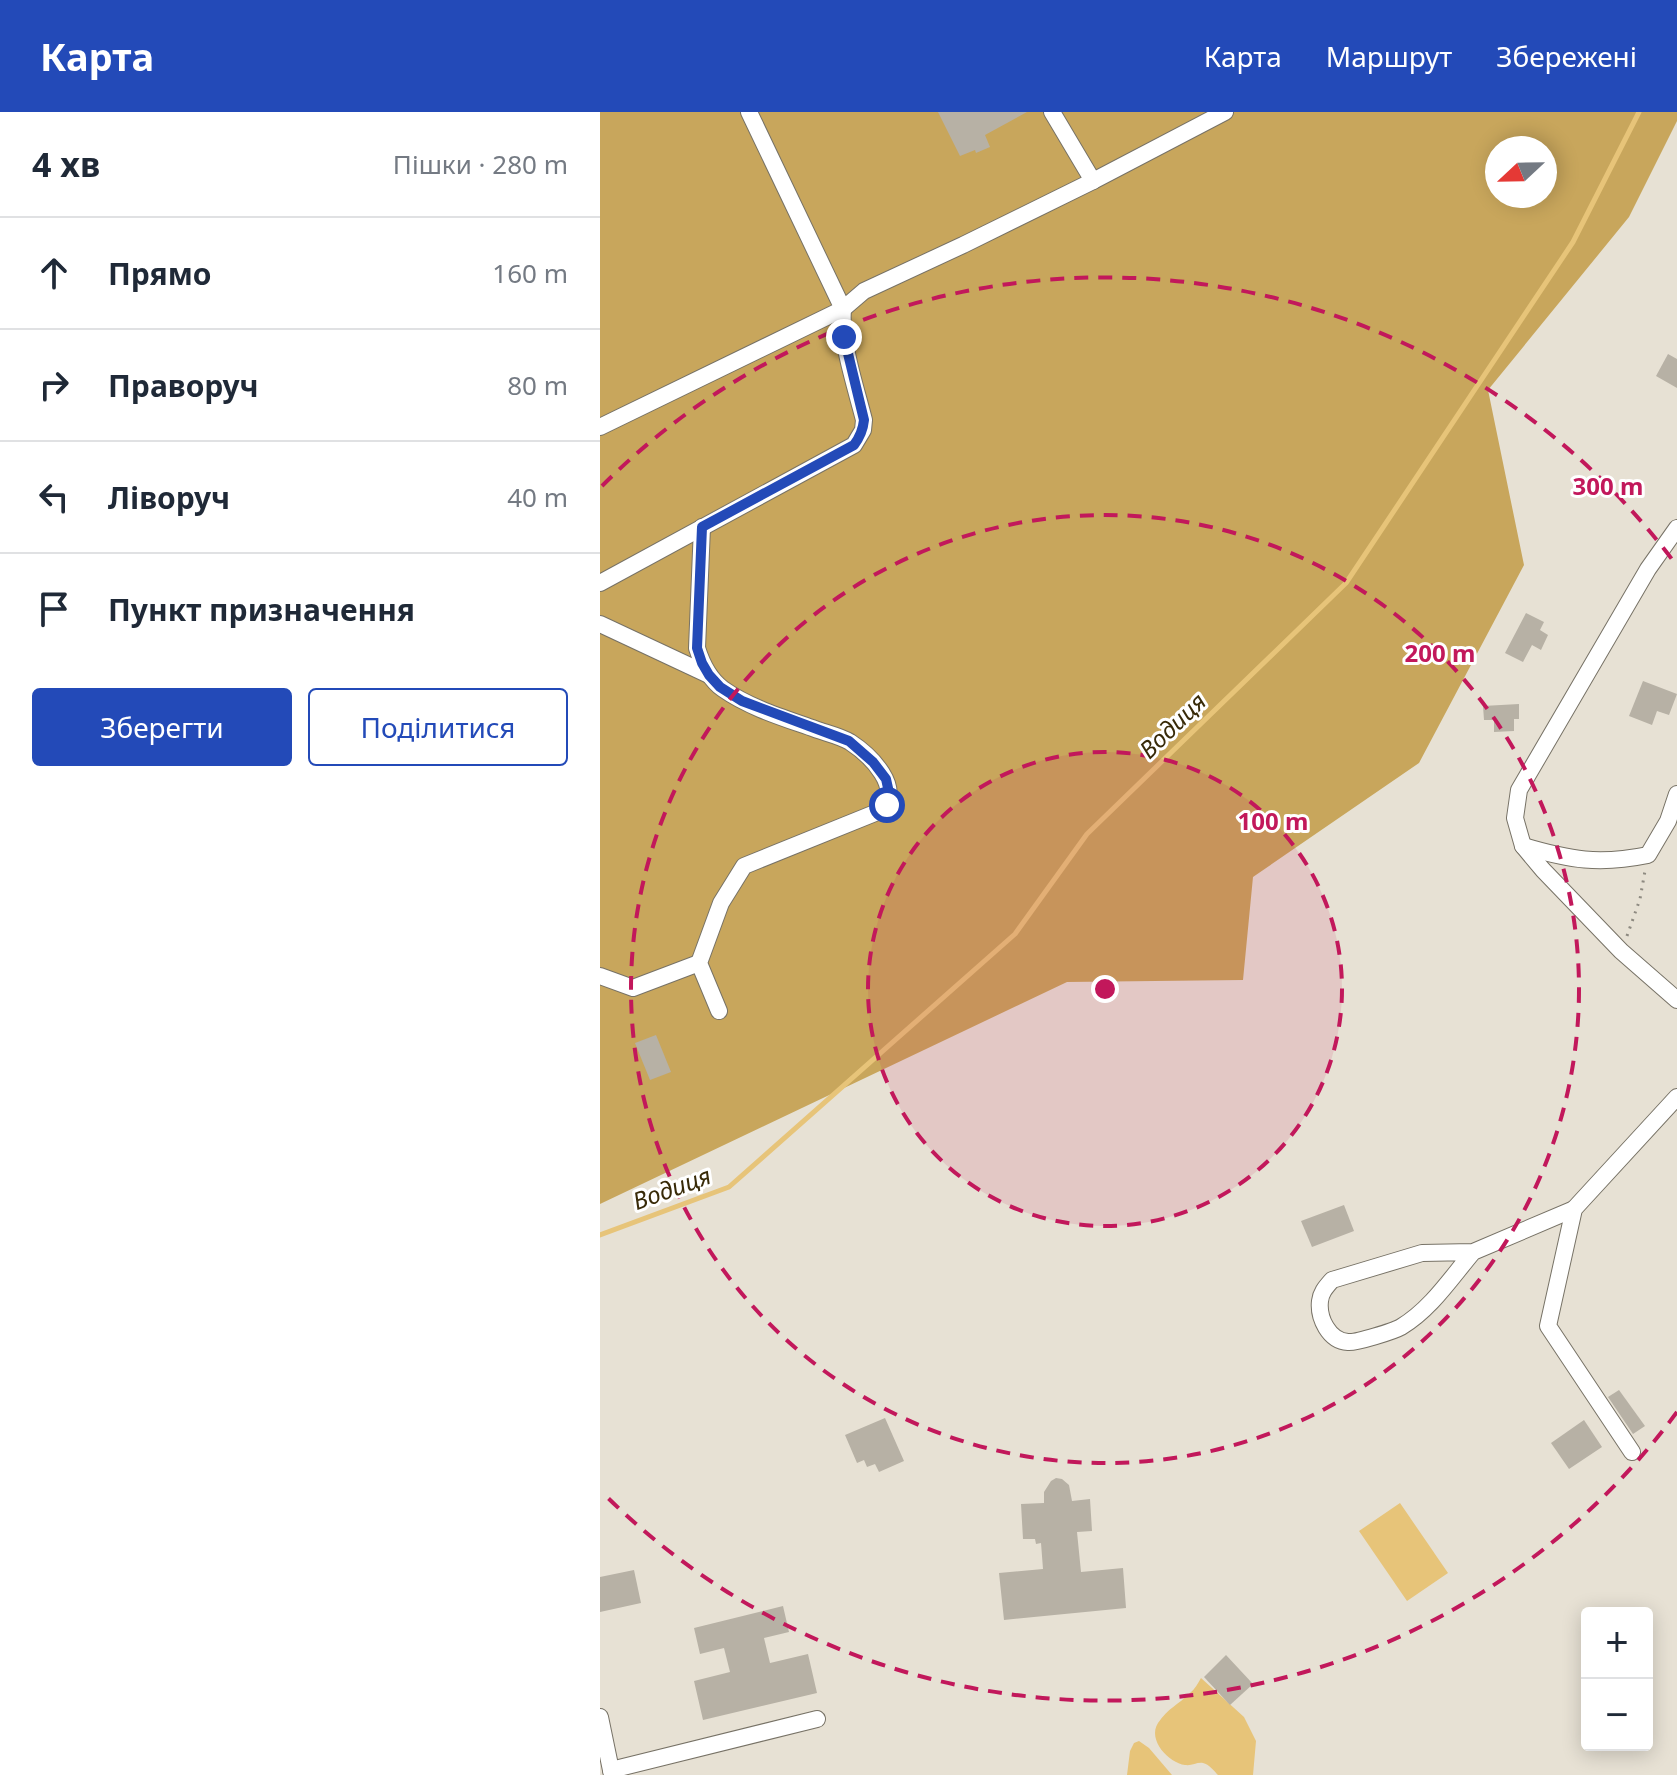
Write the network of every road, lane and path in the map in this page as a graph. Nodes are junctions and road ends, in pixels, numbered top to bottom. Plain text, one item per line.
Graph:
1 (749, 112) edge
2 (1052, 112) edge
3 (1225, 112) edge
4 (1093, 181) junction
5 (843, 309) junction
6 (600, 427) edge
7 (702, 527) junction
8 (1677, 528) edge
9 (600, 583) edge
10 (600, 624) edge
11 (709, 675) junction
12 (1677, 794) edge
13 (1523, 846) junction
14 (1648, 855) junction
15 (1621, 951) junction
16 (699, 963) junction
17 (600, 976) edge
18 (1677, 1000) edge
19 (719, 1011) dead end
20 (1677, 1097) edge
21 (1574, 1209) junction
22 (1473, 1252) junction
23 (1632, 1452) dead end
24 (600, 1717) edge
25 (817, 1719) dead end
26 (611, 1773) edge

1 - 5 street
2 - 4 street
3 - 4 street
4 - 5 street
5 - 6 street
5 - 7 street
7 - 9 street
7 - 11 street
8 - 13 street
10 - 11 street
11 - 16 street
12 - 14 street
13 - 14 street
13 - 15 street
14 - 15 path
15 - 18 street
16 - 17 street
16 - 19 street
20 - 21 street
21 - 22 street
21 - 23 street
22 - 22 street
24 - 26 street
25 - 26 street

